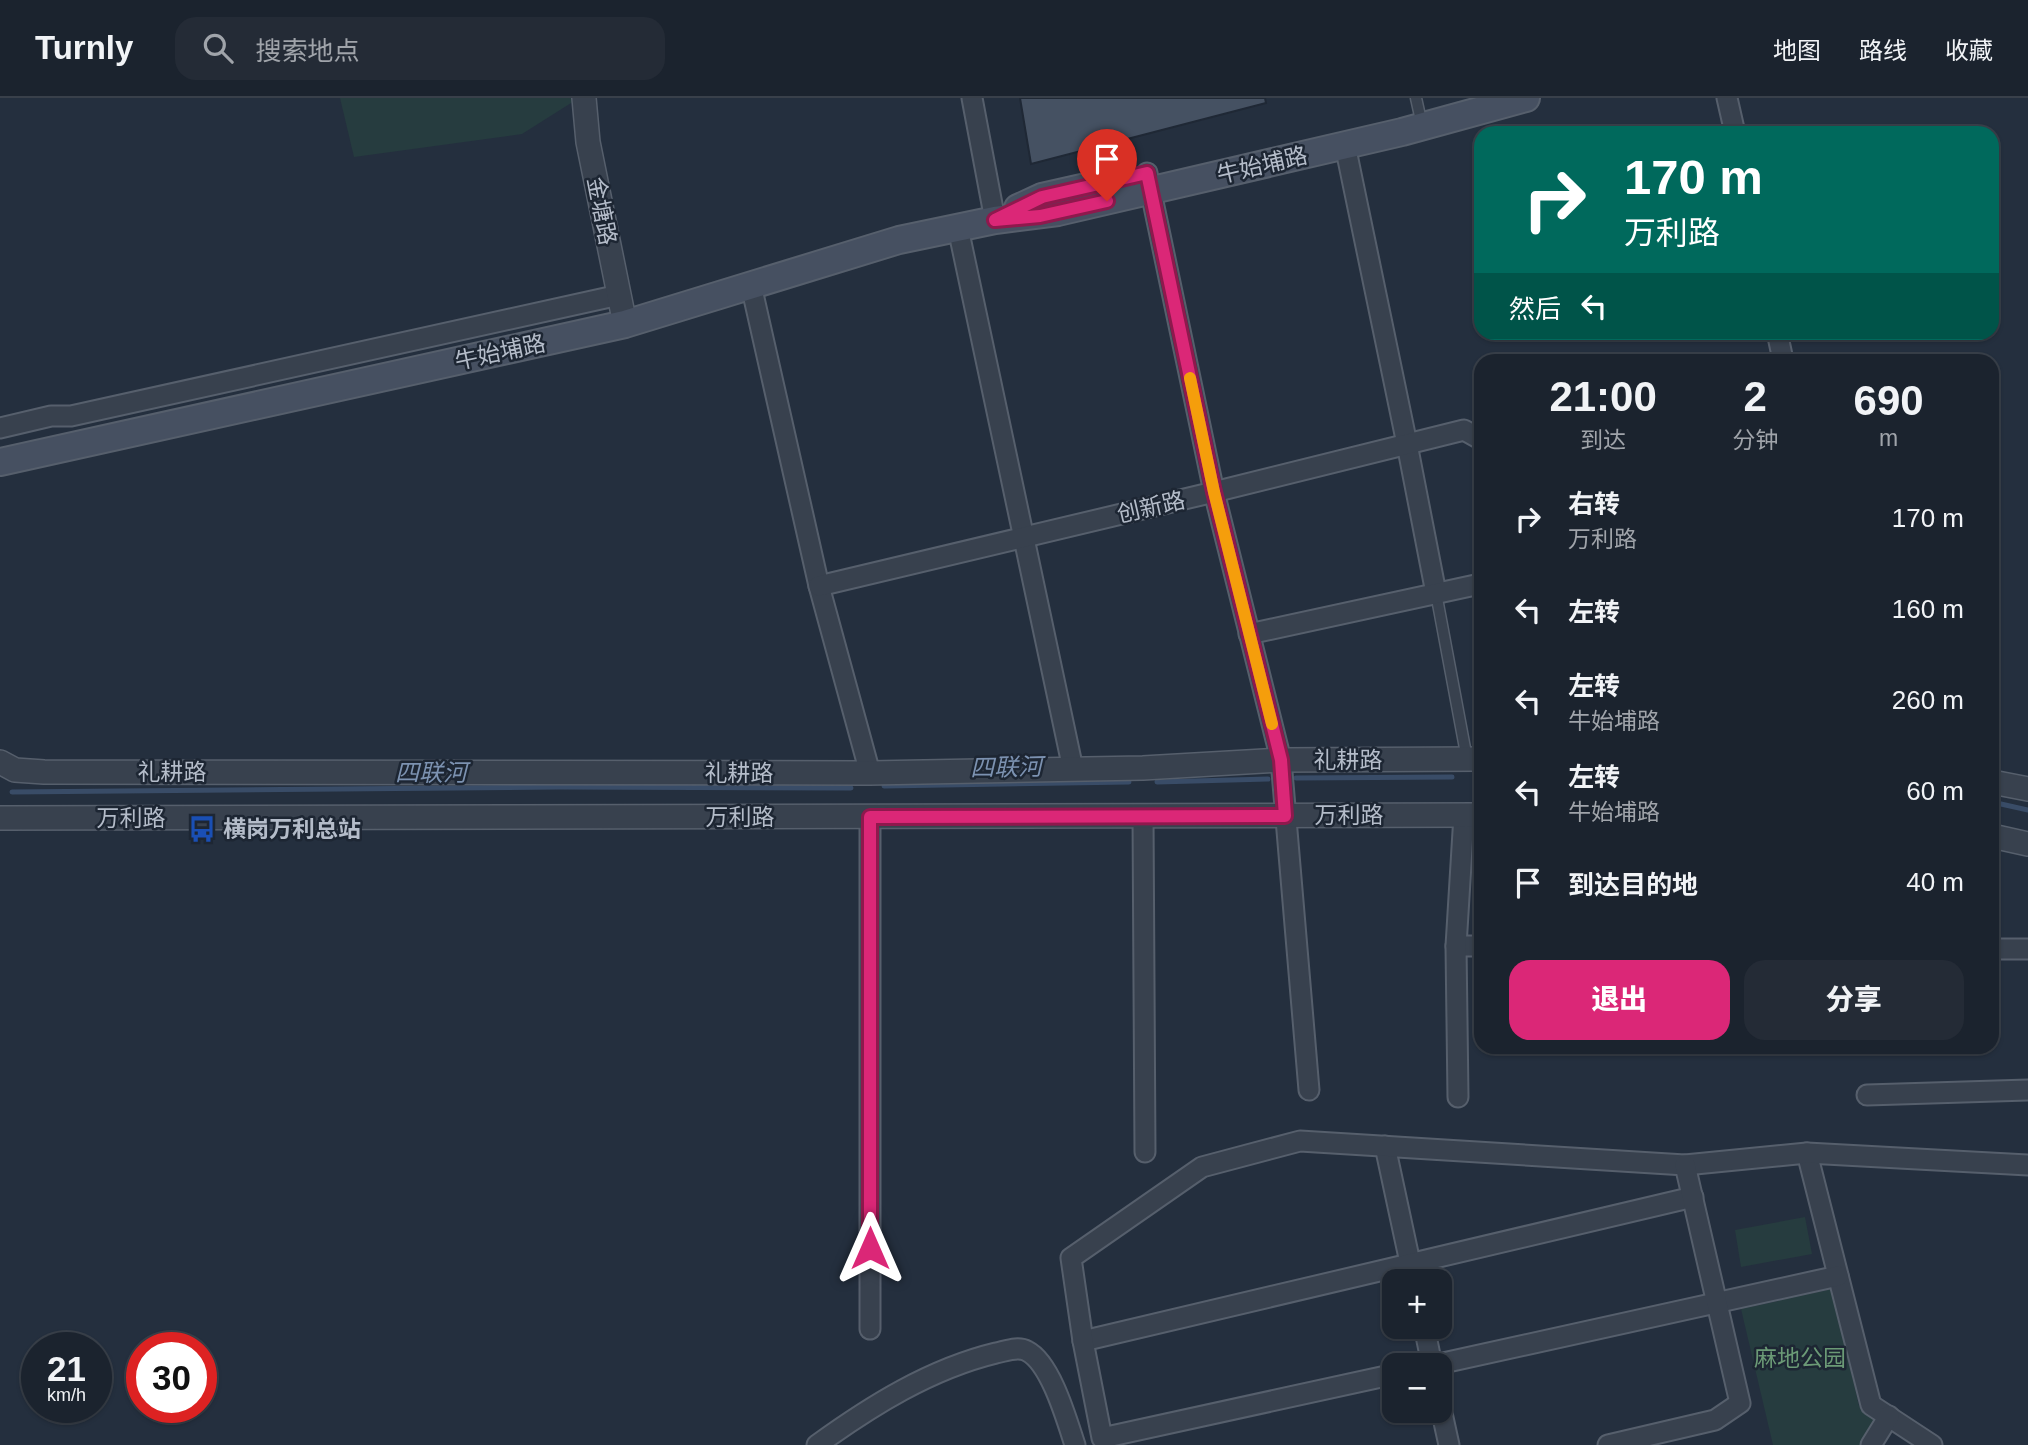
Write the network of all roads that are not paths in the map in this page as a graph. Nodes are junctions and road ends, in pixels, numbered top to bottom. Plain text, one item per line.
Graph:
1 (584, 98) edge
2 (972, 98) edge
3 (1461, 98) edge
4 (1527, 98) edge
5 (1727, 98) edge
6 (1419, 111) edge
7 (1733, 126) edge
8 (1345, 145) junction
9 (1149, 182) junction
10 (995, 220) junction
11 (958, 228) junction
12 (751, 285) junction
13 (619, 295) junction
14 (625, 324) junction
15 (0, 428) edge
16 (1474, 436) edge
17 (1407, 444) junction
18 (0, 462) edge
19 (1214, 492) junction
20 (1023, 537) junction
21 (1474, 585) edge
22 (819, 586) junction
23 (1436, 593) junction
24 (1249, 634) junction
25 (1281, 760) junction
26 (1474, 760) edge
27 (0, 762) edge
28 (1073, 769) junction
29 (870, 773) junction
30 (1999, 783) edge
31 (2028, 789) edge
32 (1472, 815) edge
33 (1143, 816) junction
34 (1285, 816) junction
35 (870, 817) junction
36 (0, 818) edge
37 (1999, 838) edge
38 (2028, 844) edge
39 (1456, 946) junction
40 (1474, 946) edge
41 (1999, 948) edge
42 (2028, 949) edge
43 (1309, 1090) dead end
44 (2028, 1090) edge
45 (1867, 1095) dead end
46 (1458, 1097) dead end
47 (1385, 1146) junction
48 (1144, 1152) dead end
49 (1807, 1153) junction
50 (1685, 1165) junction
51 (2028, 1165) edge
52 (1693, 1197) junction
53 (1411, 1269) edge
54 (1423, 1269) edge
55 (1838, 1276) junction
56 (1382, 1278) edge
57 (1717, 1303) junction
58 (870, 1329) dead end
59 (1083, 1341) junction
60 (1452, 1361) edge
61 (1382, 1377) edge
62 (1889, 1416) junction
63 (1444, 1423) edge
64 (817, 1445) edge
65 (1075, 1445) edge
66 (1449, 1445) edge
67 (1608, 1445) edge
68 (1871, 1445) edge
69 (1932, 1445) edge

1 - 13 street, 金塘路
2 - 10 street
3 - 6 main road, 牛始埔路
4 - 6 main road, 牛始埔路
5 - 7 street
6 - 8 main road, 牛始埔路
6 - 9 main road, 牛始埔路
8 - 9 main road, 牛始埔路
8 - 17 street
9 - 10 main road, 牛始埔路
9 - 19 street
10 - 11 main road, 牛始埔路
11 - 12 main road, 牛始埔路
11 - 20 street
12 - 14 main road, 牛始埔路
12 - 22 street
13 - 14 street, 金塘路
13 - 15 street
14 - 18 main road, 牛始埔路
16 - 17 street, 创新路
17 - 19 street, 创新路
17 - 23 street
19 - 20 street, 创新路
19 - 24 street
20 - 22 street, 创新路
20 - 28 street
21 - 23 street
22 - 29 street
23 - 24 street
23 - 26 lane
24 - 25 street
25 - 26 street, 礼耕路
25 - 28 street, 礼耕路
25 - 34 street
27 - 29 street, 礼耕路
28 - 29 street, 礼耕路
30 - 31 street
32 - 34 street, 万利路
32 - 39 street
33 - 34 street, 万利路
33 - 35 street, 万利路
33 - 48 street
34 - 43 street
35 - 36 street, 万利路
35 - 58 street
37 - 38 street
39 - 40 street
39 - 46 street
41 - 42 street
44 - 45 street
47 - 50 street
47 - 53 street
47 - 59 street
49 - 50 street
49 - 51 street
49 - 55 street
50 - 52 street
52 - 54 street
52 - 57 street
55 - 57 street
55 - 62 street
56 - 59 street
57 - 60 street
57 - 67 street
59 - 61 street
62 - 68 street
62 - 69 street
63 - 66 street
64 - 65 street

